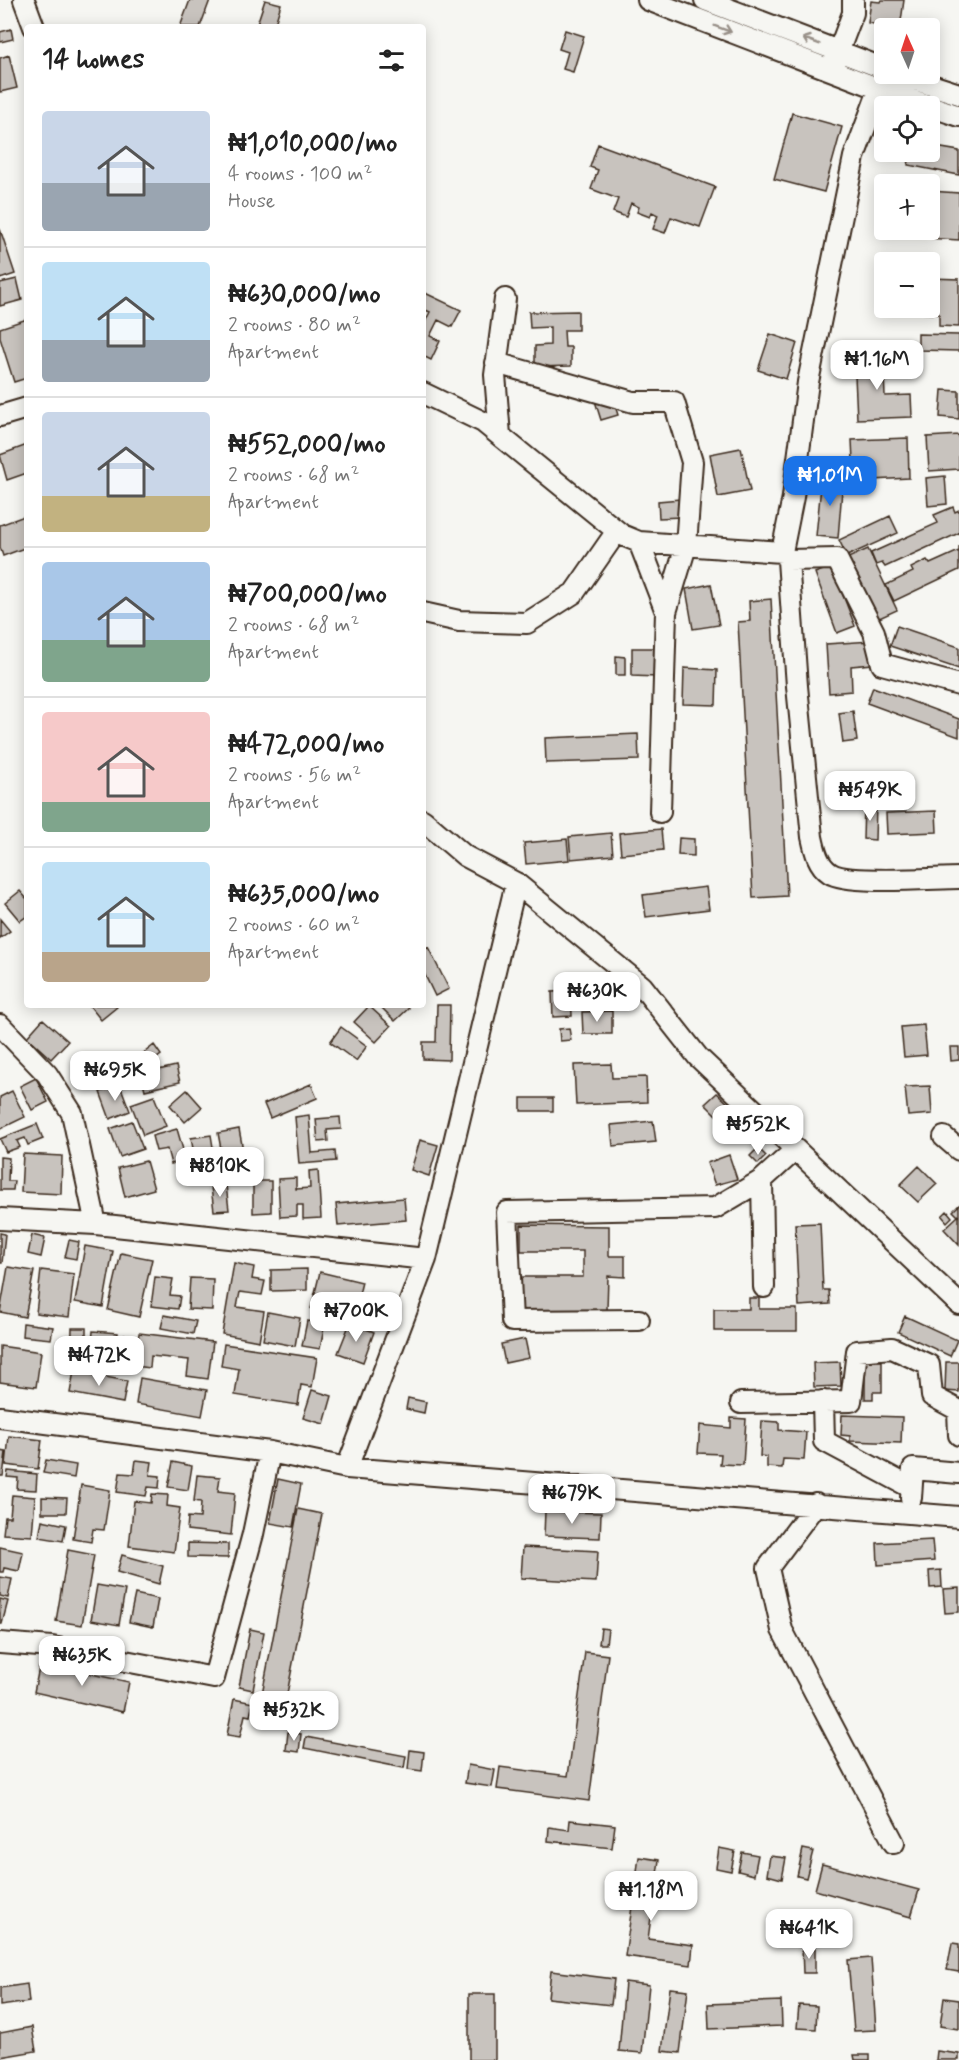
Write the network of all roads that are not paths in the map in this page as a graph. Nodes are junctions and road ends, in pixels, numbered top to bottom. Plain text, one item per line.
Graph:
1 (24, 0) edge
2 (648, 0) edge
3 (705, 0) edge
4 (853, 0) edge
5 (33, 24) edge
6 (838, 52) junction
7 (831, 71) junction
8 (874, 72) edge
9 (874, 76) edge
10 (880, 84) edge
11 (897, 84) edge
12 (928, 84) edge
13 (959, 94) edge
14 (959, 116) edge
15 (505, 298) dead end
16 (496, 363) junction
17 (426, 394) edge
18 (24, 409) edge
19 (0, 416) edge
20 (500, 435) junction
21 (617, 531) junction
22 (639, 542) junction
23 (686, 546) junction
24 (785, 556) junction
25 (666, 612) junction
26 (426, 614) edge
27 (959, 685) edge
28 (660, 812) dead end
29 (426, 823) edge
30 (959, 878) edge
31 (516, 883) junction
32 (0, 1025) edge
33 (959, 1135) edge
34 (959, 1150) edge
35 (794, 1151) junction
36 (762, 1180) junction
37 (0, 1218) edge
38 (96, 1224) junction
39 (426, 1259) junction
40 (764, 1287) dead end
41 (959, 1304) edge
42 (639, 1320) dead end
43 (823, 1401) junction
44 (741, 1402) dead end
45 (0, 1417) edge
46 (959, 1435) edge
47 (270, 1452) junction
48 (347, 1468) junction
49 (959, 1473) edge
50 (910, 1487) junction
51 (816, 1504) junction
52 (912, 1513) junction
53 (959, 1517) edge
54 (0, 1643) edge
55 (894, 1843) dead end

1 - 5 street
2 -> 7 street
6 -> 3 street
4 - 6 street
6 - 7 street
6 - 8 street
7 - 9 street
10 - 24 street
11 - 14 street
12 - 13 street
15 - 16 street
16 - 20 street
16 - 23 street
17 - 20 street
18 - 19 street
20 - 21 street
21 - 22 street
21 - 26 street
22 - 23 street
22 - 25 street
23 - 24 street
23 - 25 street
24 - 27 street
24 - 30 street
25 - 28 street
29 - 31 street
31 - 35 street
31 - 39 street
32 - 38 street
33 - 34 street
35 - 36 street
35 - 41 street
36 - 40 street
36 - 42 street
37 - 38 street
38 - 39 street
39 - 48 street
43 - 44 street
43 - 46 street
43 - 50 street
45 - 47 street
47 - 48 street
47 - 54 street
48 - 51 street
49 - 50 street
50 - 52 street
51 - 52 street
51 - 55 street
52 - 53 street

